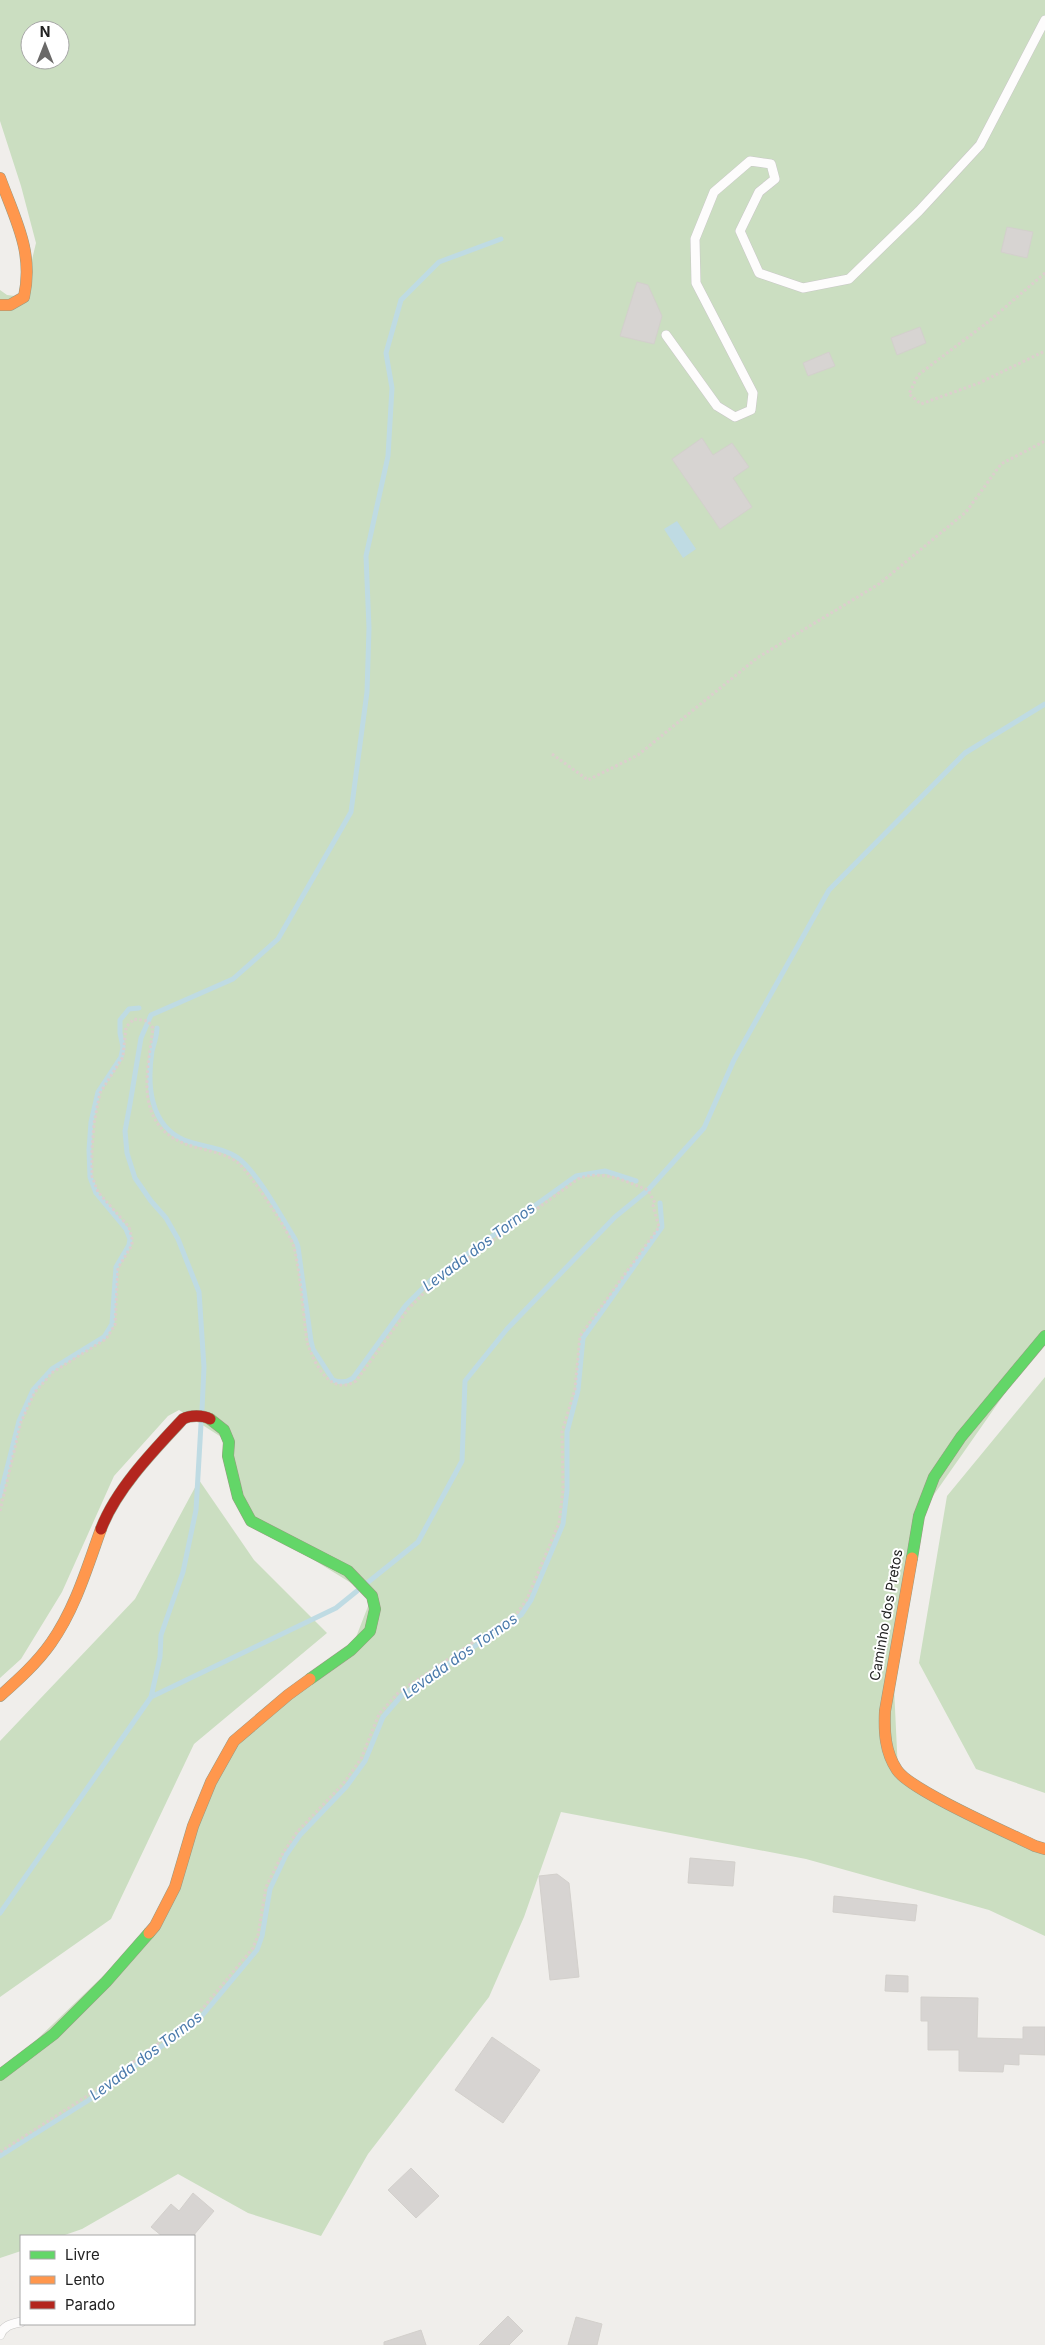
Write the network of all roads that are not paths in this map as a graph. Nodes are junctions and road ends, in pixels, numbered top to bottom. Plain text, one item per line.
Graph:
1 (1045, 20) edge
2 (0, 178) edge
3 (0, 305) edge
4 (666, 335) dead end
5 (1045, 1336) edge
6 (0, 1696) edge
7 (1045, 1849) edge
8 (0, 2075) edge
9 (20, 2322) edge
10 (0, 2335) edge

1 - 4 lane
2 - 3 street
5 - 7 street, Caminho dos Pretos
6 - 8 street
9 - 10 lane

